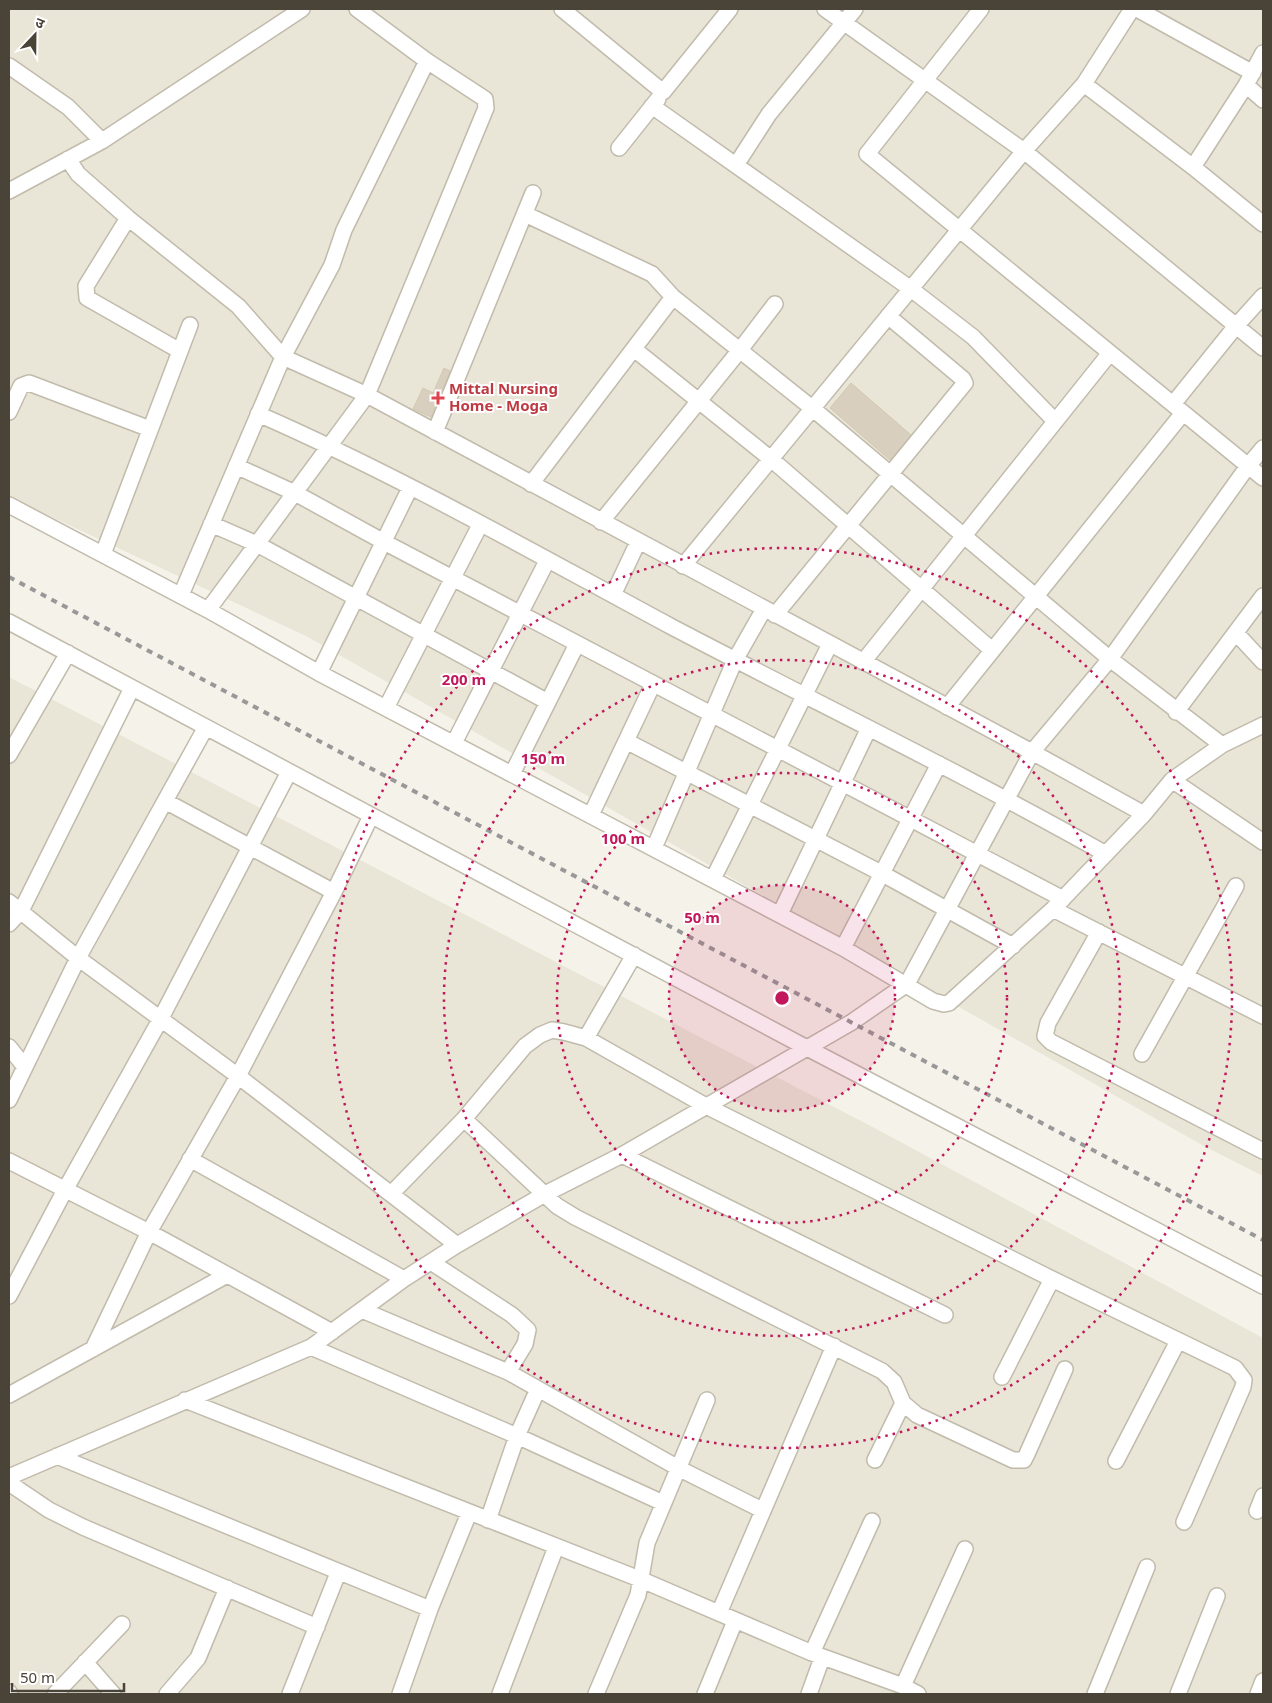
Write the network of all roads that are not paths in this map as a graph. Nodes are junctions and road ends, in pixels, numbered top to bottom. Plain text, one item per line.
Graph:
1 (357, 9) edge
2 (562, 9) edge
3 (730, 9) edge
4 (825, 9) edge
5 (855, 9) edge
6 (981, 9) edge
7 (1132, 9) edge
8 (1137, 9) edge
9 (292, 11) edge
10 (844, 23) junction
11 (1263, 53) edge
12 (427, 61) junction
13 (9, 66) edge
14 (1249, 79) junction
15 (926, 81) junction
16 (1084, 84) junction
17 (663, 92) junction
18 (1263, 100) edge
19 (652, 106) junction
20 (102, 140) junction
21 (619, 148) dead end
22 (1024, 151) junction
23 (68, 159) junction
24 (736, 166) junction
25 (1193, 167) junction
26 (9, 191) edge
27 (533, 193) dead end
28 (524, 214) junction
29 (128, 218) junction
30 (1263, 224) edge
31 (960, 229) junction
32 (911, 288) junction
33 (1263, 296) edge
34 (673, 297) junction
35 (774, 304) dead end
36 (888, 316) junction
37 (190, 325) dead end
38 (1236, 326) junction
39 (1263, 348) edge
40 (634, 349) junction
41 (740, 350) junction
42 (180, 351) junction
43 (1110, 353) junction
44 (283, 357) junction
45 (367, 395) junction
46 (699, 401) junction
47 (812, 408) junction
48 (1178, 409) junction
49 (9, 412) edge
50 (258, 414) junction
51 (1055, 421) junction
52 (150, 430) junction
53 (435, 432) junction
54 (330, 445) junction
55 (1263, 448) edge
56 (771, 459) junction
57 (236, 466) junction
58 (1248, 466) junction
59 (890, 474) junction
60 (1263, 478) edge
61 (531, 484) junction
62 (410, 488) junction
63 (295, 493) junction
64 (9, 505) edge
65 (601, 522) junction
66 (211, 524) junction
67 (480, 524) junction
68 (848, 526) junction
69 (964, 536) junction
70 (384, 542) junction
71 (638, 542) junction
72 (257, 544) junction
73 (103, 554) junction
74 (547, 560) junction
75 (683, 566) junction
76 (452, 578) junction
77 (921, 589) junction
78 (180, 595) junction
79 (612, 595) junction
80 (1035, 596) junction
81 (1263, 596) edge
82 (356, 598) junction
83 (208, 610) junction
84 (770, 612) junction
85 (520, 614) junction
86 (9, 622) edge
87 (423, 634) junction
88 (1237, 634) junction
89 (577, 644) junction
90 (830, 644) junction
91 (992, 650) junction
92 (68, 653) junction
93 (1110, 659) junction
94 (736, 660) junction
95 (863, 662) junction
96 (1263, 662) edge
97 (491, 671) junction
98 (319, 673) junction
99 (653, 684) junction
100 (132, 688) junction
101 (804, 695) junction
102 (546, 701) junction
103 (947, 707) junction
104 (386, 708) junction
105 (1176, 712) junction
106 (712, 715) junction
107 (1263, 725) edge
108 (206, 727) junction
109 (869, 728) junction
110 (626, 741) junction
111 (454, 743) junction
112 (1222, 745) junction
113 (777, 749) junction
114 (1032, 752) junction
115 (9, 755) edge
116 (939, 764) junction
117 (289, 772) junction
118 (686, 773) junction
119 (512, 774) junction
120 (1172, 780) junction
121 (842, 783) junction
122 (1006, 798) junction
123 (165, 801) junction
124 (749, 806) junction
125 (1144, 814) junction
126 (591, 815) junction
127 (371, 816) junction
128 (909, 820) junction
129 (814, 841) junction
130 (1263, 842) edge
131 (249, 848) junction
132 (654, 848) junction
133 (976, 854) junction
134 (1106, 854) junction
135 (881, 873) junction
136 (713, 879) junction
137 (1236, 886) dead end
138 (334, 892) junction
139 (1058, 904) junction
140 (15, 906) edge
141 (945, 910) junction
142 (780, 914) junction
143 (9, 924) edge
144 (1099, 932) junction
145 (1013, 946) junction
146 (843, 948) junction
147 (634, 955) junction
148 (78, 958) junction
149 (1185, 976) junction
150 (908, 984) junction
151 (1263, 1016) edge
152 (160, 1020) junction
153 (586, 1038) junction
154 (9, 1047) edge
155 (807, 1048) junction
156 (1142, 1054) dead end
157 (25, 1067) junction
158 (238, 1076) junction
159 (9, 1100) edge
160 (706, 1106) junction
161 (464, 1118) junction
162 (1263, 1151) edge
163 (622, 1155) junction
164 (190, 1159) junction
165 (9, 1162) edge
166 (65, 1190) junction
167 (391, 1194) junction
168 (545, 1194) junction
169 (149, 1232) junction
170 (457, 1245) junction
171 (431, 1262) junction
172 (15, 1267) edge
173 (227, 1275) junction
174 (404, 1279) junction
175 (1052, 1279) junction
176 (1263, 1286) edge
177 (9, 1296) edge
178 (362, 1310) junction
179 (945, 1316) dead end
180 (332, 1332) junction
181 (1178, 1341) junction
182 (834, 1346) junction
183 (311, 1347) junction
184 (93, 1349) junction
185 (1065, 1369) dead end
186 (508, 1372) junction
187 (1002, 1376) dead end
188 (538, 1389) junction
189 (9, 1395) edge
190 (185, 1400) junction
191 (707, 1400) dead end
192 (903, 1404) junction
193 (517, 1436) junction
194 (57, 1456) junction
195 (875, 1460) dead end
196 (1116, 1461) dead end
197 (680, 1469) junction
198 (9, 1477) edge
199 (9, 1483) edge
200 (663, 1503) junction
201 (762, 1510) junction
202 (469, 1513) junction
203 (488, 1520) junction
204 (872, 1521) dead end
205 (1184, 1522) dead end
206 (556, 1547) junction
207 (965, 1548) dead end
208 (1148, 1567) dead end
209 (338, 1573) junction
210 (642, 1580) junction
211 (227, 1588) junction
212 (1217, 1596) dead end
213 (430, 1610) junction
214 (719, 1613) junction
215 (735, 1621) junction
216 (122, 1624) dead end
217 (316, 1627) junction
218 (817, 1656) junction
219 (86, 1662) junction
220 (1263, 1681) edge
221 (903, 1686) junction
222 (55, 1694) edge
223 (113, 1694) edge
224 (167, 1694) edge
225 (290, 1694) edge
226 (400, 1694) edge
227 (500, 1694) edge
228 (596, 1694) edge
229 (705, 1694) edge
230 (809, 1694) edge
231 (918, 1694) edge
232 (1095, 1694) edge
233 (1178, 1694) edge
234 (1258, 1694) edge

1 - 12 street
2 - 17 street
3 - 17 street
4 - 10 street
5 - 10 street
6 - 15 street
7 - 16 street
8 - 14 street
9 - 20 street
10 - 15 street
10 - 24 street
11 - 14 street
12 - 44 street
12 - 45 street
13 - 20 street
14 - 18 street
14 - 25 street
15 - 22 street
15 - 31 street
16 - 22 street
16 - 25 street
17 - 19 street
19 - 21 street
19 - 24 street
20 - 23 street
22 - 31 street
22 - 38 street
23 - 26 street
23 - 29 street
24 - 32 street
25 - 30 street
27 - 28 street
28 - 34 street
28 - 53 street
29 - 42 street
29 - 44 street
31 - 32 street
31 - 43 street
32 - 36 street
32 - 51 street
33 - 38 street
34 - 40 street
34 - 41 street
35 - 41 street
36 - 47 street
36 - 59 street
37 - 42 street
38 - 39 street
38 - 48 street
40 - 46 street
40 - 61 street
41 - 46 street
41 - 47 street
42 - 52 street
43 - 48 street
43 - 51 street
44 - 45 street
44 - 50 street
45 - 53 street
45 - 54 street
46 - 56 street
46 - 65 street
47 - 56 street
47 - 59 street
48 - 58 street
48 - 80 street
49 - 52 street
50 - 54 street
50 - 57 street
51 - 69 street
52 - 73 street
53 - 61 street
54 - 62 street
54 - 63 street
55 - 58 street
56 - 68 street
56 - 75 street
57 - 63 street
57 - 66 street
58 - 60 street
58 - 93 street
59 - 68 street
59 - 69 street
61 - 65 street
62 - 67 street
62 - 70 street
63 - 70 street
63 - 72 street
64 - 73 street
65 - 71 street
66 - 72 street
66 - 78 street
67 - 74 street
67 - 76 street
68 - 77 street
68 - 84 street
69 - 77 street
69 - 80 street
70 - 76 street
70 - 82 street
71 - 75 street
71 - 79 street
72 - 82 street
72 - 83 street
73 - 78 street
74 - 79 street
74 - 85 street
75 - 84 street
76 - 85 street
76 - 87 street
77 - 91 street
77 - 95 street
78 - 83 street
79 - 94 street
80 - 91 street
80 - 93 street
81 - 88 street
82 - 87 street
82 - 98 street
83 - 98 street
84 - 90 street
84 - 94 street
85 - 89 street
85 - 97 street
86 - 92 street
87 - 97 street
87 - 104 street
88 - 96 street
88 - 105 street
89 - 99 street
89 - 102 street
90 - 95 street
90 - 101 street
91 - 103 street
92 - 100 street
92 - 115 street
93 - 105 street
93 - 114 street
94 - 101 street
94 - 106 street
95 - 103 street
97 - 102 street
97 - 111 street
98 - 104 street
99 - 106 street
99 - 110 street
100 - 108 street
100 - 140 street
101 - 109 street
101 - 113 street
102 - 119 street
103 - 114 street
104 - 111 street
105 - 112 street
106 - 113 street
106 - 118 street
107 - 112 street
108 - 117 street
108 - 123 street
109 - 116 street
109 - 121 street
110 - 118 street
110 - 126 street
111 - 119 street
112 - 120 street
113 - 121 street
113 - 124 street
114 - 122 street
114 - 125 street
116 - 122 street
116 - 128 street
117 - 127 street
117 - 131 street
118 - 124 street
118 - 132 street
119 - 126 street
120 - 125 street
120 - 130 street
121 - 128 street
121 - 129 street
122 - 133 street
122 - 134 street
123 - 131 street
123 - 148 street
124 - 129 street
124 - 136 street
125 - 134 street
126 - 132 street
127 - 138 street
127 - 147 street
128 - 133 street
128 - 135 street
129 - 135 street
129 - 142 street
131 - 138 street
131 - 152 street
132 - 136 street
133 - 139 street
133 - 141 street
134 - 139 street
135 - 141 street
135 - 146 street
136 - 142 street
137 - 149 street
138 - 158 street
139 - 144 street
139 - 145 street
140 - 143 street
140 - 148 street
141 - 145 street
141 - 150 street
142 - 146 street
144 - 149 street
144 - 162 street
145 - 150 street
146 - 150 street
147 - 153 street
147 - 155 street
148 - 152 street
148 - 157 street
149 - 151 street
149 - 156 street
150 - 155 street
152 - 158 street
152 - 166 street
153 - 160 street
153 - 161 street
154 - 157 street
155 - 160 street
155 - 176 street
157 - 159 street
158 - 164 street
158 - 167 street
160 - 163 street
160 - 175 street
161 - 167 street
161 - 168 street
163 - 168 street
163 - 179 street
164 - 169 street
164 - 174 street
165 - 166 street
166 - 169 street
166 - 172 street
167 - 170 street
168 - 170 street
168 - 182 street
169 - 173 street
169 - 184 street
170 - 171 street
171 - 174 street
171 - 186 street
172 - 177 street
173 - 180 street
173 - 184 street
174 - 178 street
175 - 181 street
175 - 187 street
178 - 180 street
178 - 186 street
180 - 183 street
181 - 196 street
181 - 205 street
182 - 192 street
182 - 201 street
183 - 190 street
183 - 193 street
184 - 189 street
185 - 192 street
186 - 188 street
188 - 193 street
188 - 197 street
190 - 194 street
190 - 202 street
191 - 197 street
192 - 195 street
193 - 200 street
193 - 203 street
194 - 198 street
194 - 209 street
197 - 200 street
197 - 201 street
199 - 211 street
200 - 210 street
201 - 214 street
202 - 203 street
202 - 213 street
203 - 206 street
204 - 218 street
206 - 210 street
206 - 227 street
207 - 221 street
208 - 232 street
209 - 213 street
209 - 217 street
210 - 214 street
210 - 228 street
211 - 217 street
211 - 224 street
212 - 233 street
213 - 226 street
214 - 215 street
215 - 218 street
215 - 229 street
216 - 219 street
217 - 225 street
218 - 221 street
218 - 230 street
219 - 222 street
219 - 223 street
220 - 234 street
221 - 231 street

